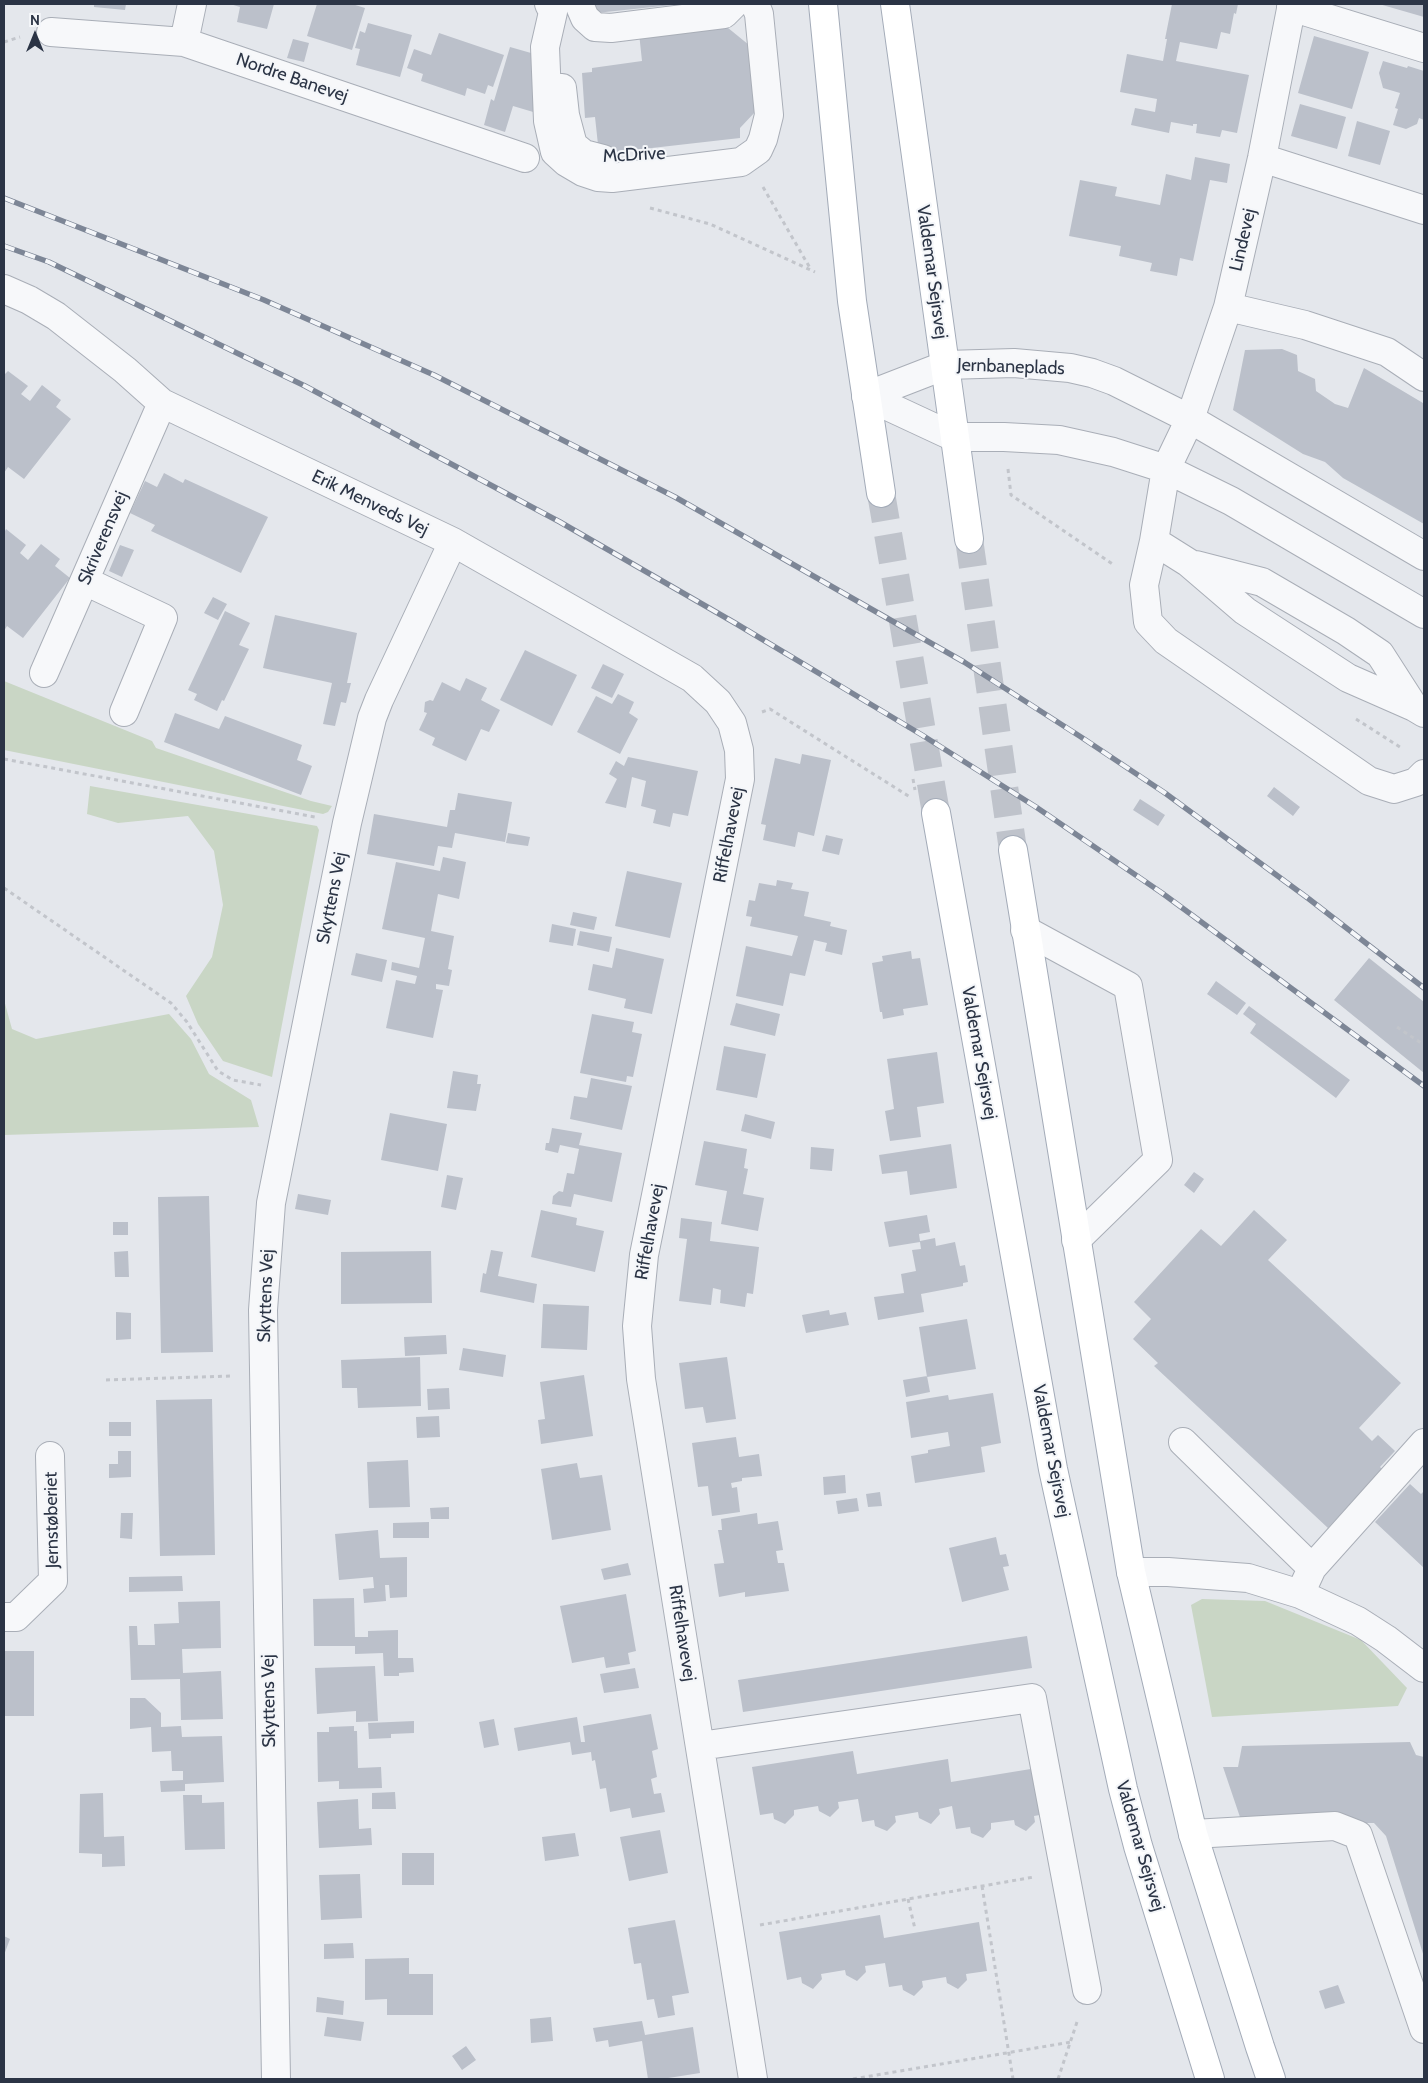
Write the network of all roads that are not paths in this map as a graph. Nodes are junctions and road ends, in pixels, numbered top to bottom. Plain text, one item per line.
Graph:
1 (192, 4) edge
2 (579, 4) edge
3 (734, 4) edge
4 (755, 4) edge
5 (823, 4) edge
6 (895, 4) edge
7 (1292, 5) edge
8 (551, 8) edge
9 (51, 32) dead end
10 (184, 42) junction
11 (1424, 48) edge
12 (767, 127) junction
13 (525, 158) dead end
14 (1262, 158) junction
15 (1424, 210) edge
16 (4, 289) edge
17 (1228, 307) junction
18 (946, 365) junction
19 (1424, 377) edge
20 (866, 396) junction
21 (162, 403) junction
22 (1190, 419) junction
23 (954, 437) junction
24 (1166, 469) junction
25 (881, 492) tunnel mouth
26 (969, 540) tunnel mouth
27 (1154, 541) junction
28 (453, 542) junction
29 (1424, 556) edge
30 (1189, 563) junction
31 (85, 580) junction
32 (1424, 614) edge
33 (44, 673) dead end
34 (1419, 710) edge
35 (124, 712) dead end
36 (732, 723) joint
37 (1424, 774) edge
38 (936, 813) tunnel mouth
39 (1013, 850) tunnel mouth
40 (1025, 930) junction
41 (1076, 1240) junction
42 (1183, 1442) dead end
43 (1424, 1443) edge
44 (50, 1456) dead end
45 (1312, 1568) junction
46 (1131, 1572) junction
47 (1300, 1594) junction
48 (4, 1617) edge
49 (1424, 1668) edge
50 (700, 1746) junction
51 (1193, 1834) junction
52 (1087, 1990) road end
53 (1424, 2029) edge
54 (276, 2079) edge
55 (753, 2079) edge
56 (1210, 2079) edge
57 (1271, 2079) edge

1 - 10 street
2 - 3 street
4 - 12 street
5 - 20 main road
6 - 18 main road, Valdemar Sejrsvej
7 - 11 street
7 - 14 street, Lindevej
8 - 12 street, McDrive
8 - 12 street
9 - 10 street, Nordre Banevej
10 - 13 street, Nordre Banevej
14 - 15 street
14 - 17 street, Lindevej
16 - 21 street, Erik Menveds Vej
17 - 19 street
17 - 22 street, Lindevej
18 - 20 street, Jernbaneplads
18 - 22 street, Jernbaneplads
18 - 23 main road, Valdemar Sejrsvej
20 - 23 street
20 - 25 main road
21 - 28 street, Erik Menveds Vej
21 - 31 street, Skriverensvej
22 - 24 street, Lindevej
22 - 29 street, Jernbaneplads
23 - 24 street
23 - 26 main road, Valdemar Sejrsvej
24 - 27 street, Lindevej
24 - 32 street
27 - 30 street
27 - 37 street, Lindevej
28 - 36 street, Erik Menveds Vej
28 - 54 street, Skyttens Vej
30 - 34 street
30 - 34 street
31 - 33 street, Skriverensvej
31 - 35 street
36 - 50 street, Riffelhavevej
38 - 56 main road, Valdemar Sejrsvej
39 - 40 main road
40 - 41 main road
40 - 41 street
41 - 46 main road
42 - 45 street
43 - 45 street
44 - 48 street, Jernstøberiet
45 - 47 street
46 - 47 street
46 - 51 main road
47 - 49 street
50 - 52 street
50 - 55 street, Riffelhavevej
51 - 53 street
51 - 57 main road

